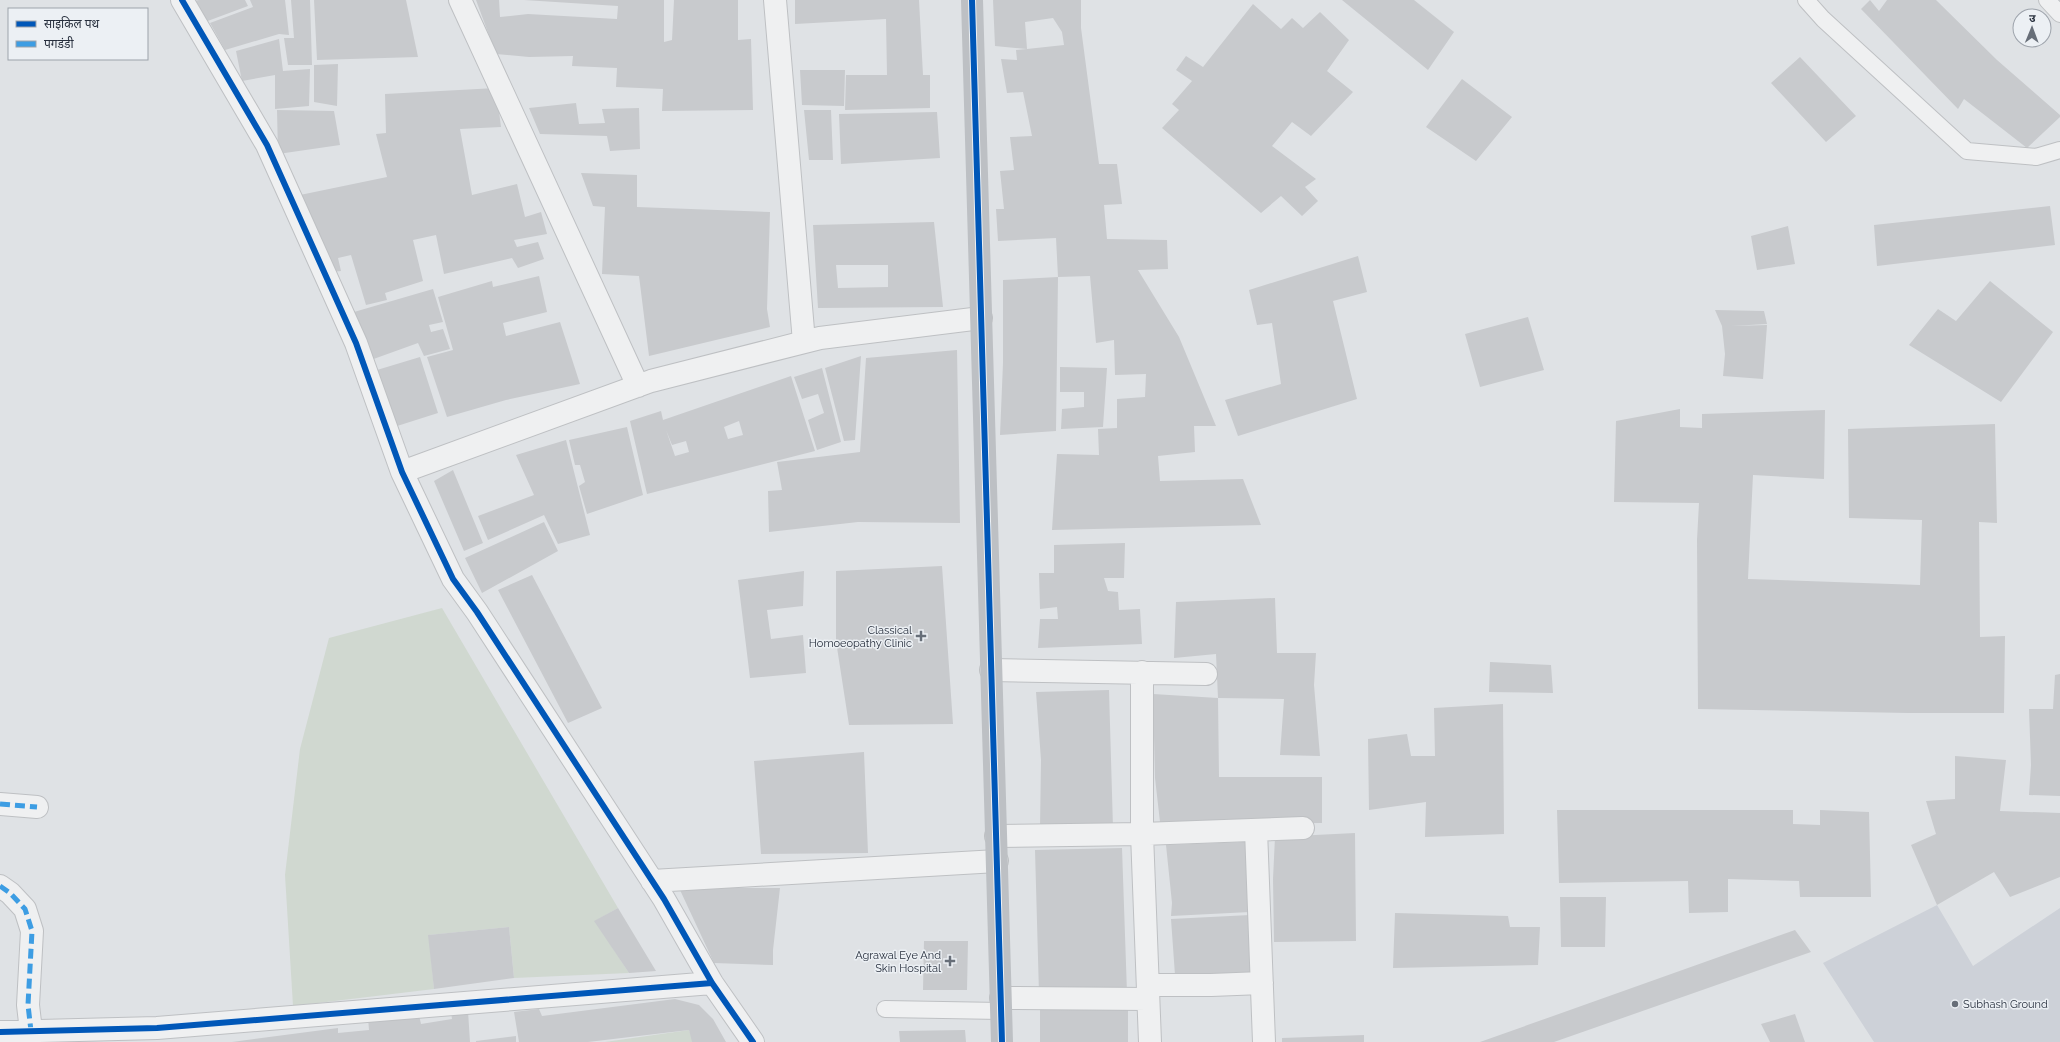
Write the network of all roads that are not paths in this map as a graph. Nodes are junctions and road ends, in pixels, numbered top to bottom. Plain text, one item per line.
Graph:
1 (182, 0) edge
2 (460, 0) edge
3 (775, 0) edge
4 (972, 0) edge
5 (1806, 0) edge
6 (2047, 0) edge
7 (2060, 14) edge
8 (2060, 150) edge
9 (981, 318) junction
10 (804, 342) junction
11 (638, 386) junction
12 (402, 472) junction
13 (991, 670) junction
14 (1142, 672) junction
15 (1206, 674) dead end
16 (0, 804) edge
17 (37, 807) dead end
18 (1303, 828) dead end
19 (1256, 830) junction
20 (1142, 834) junction
21 (996, 836) junction
22 (997, 861) junction
23 (652, 881) junction
24 (0, 886) edge
25 (712, 983) junction
26 (1262, 983) junction
27 (1148, 992) junction
28 (1001, 1004) junction
29 (885, 1009) dead end
30 (32, 1031) junction
31 (0, 1032) edge
32 (753, 1042) edge
33 (1002, 1042) edge
34 (1150, 1042) edge
35 (1264, 1042) edge

1 - 12 street
2 - 11 street
3 - 10 street
4 - 9 street
5 - 8 lane
6 - 7 lane
9 - 10 street
9 - 13 street
10 - 11 street
11 - 12 street
12 - 23 street
13 - 14 street
13 - 21 street
14 - 15 street
14 - 20 street
16 - 17 street
18 - 19 street
19 - 20 street
19 - 26 street
20 - 21 street
20 - 27 street
21 - 22 street
22 - 23 street
22 - 28 street
23 - 25 street
24 - 30 street
25 - 30 street
25 - 32 street
26 - 27 street
26 - 35 street
27 - 28 street
27 - 34 street
28 - 29 lane
28 - 33 street
30 - 31 street

